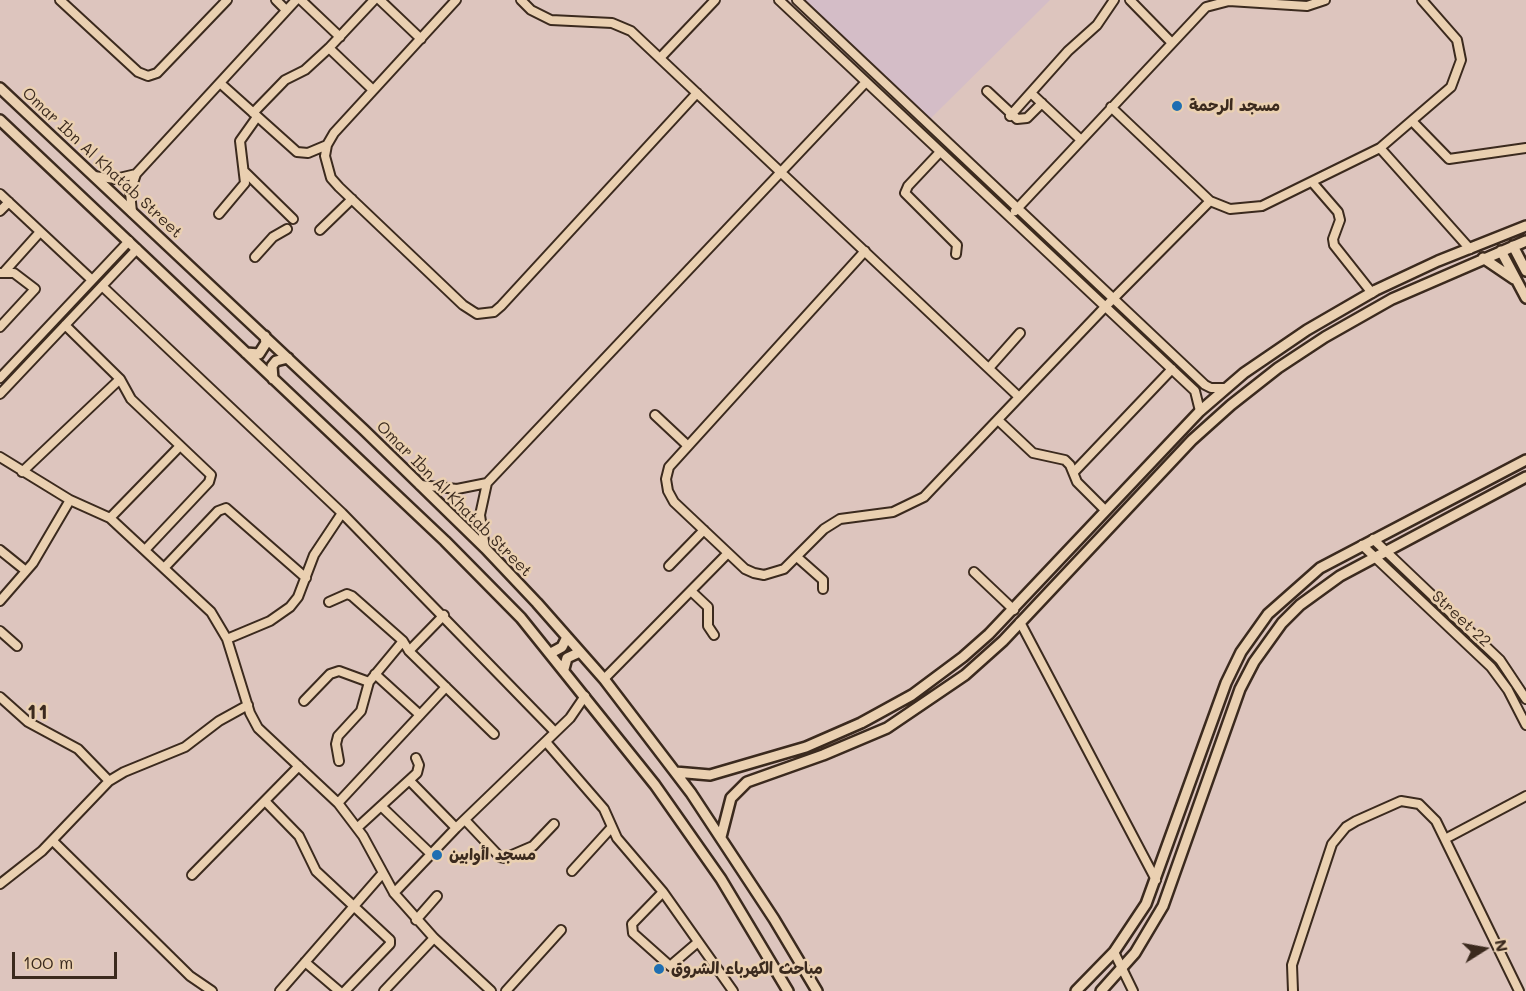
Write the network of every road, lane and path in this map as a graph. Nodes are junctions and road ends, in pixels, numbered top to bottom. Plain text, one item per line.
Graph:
1 (60, 0) edge
2 (227, 0) edge
3 (276, 0) edge
4 (296, 0) edge
5 (301, 0) edge
6 (374, 0) edge
7 (380, 0) edge
8 (456, 0) edge
9 (521, 0) edge
10 (715, 0) edge
11 (779, 0) edge
12 (797, 0) edge
13 (1114, 0) edge
14 (1130, 0) edge
15 (1325, 0) edge
16 (1422, 0) edge
17 (286, 10) junction
18 (340, 37) junction
19 (421, 39) junction
20 (1171, 42) junction
21 (329, 48) junction
22 (660, 58) junction
23 (866, 82) junction
24 (220, 83) junction
25 (0, 88) edge
26 (374, 90) junction
27 (987, 91) dead end
28 (697, 93) junction
29 (1032, 94) junction
30 (1042, 103) junction
31 (1111, 107) junction
32 (255, 115) junction
33 (1010, 116) junction
34 (0, 120) edge
35 (1412, 121) junction
36 (1081, 140) junction
37 (327, 145) junction
38 (1380, 148) junction
39 (1526, 148) edge
40 (940, 152) junction
41 (245, 171) junction
42 (780, 171) junction
43 (136, 174) junction
44 (94, 176) junction
45 (1312, 183) junction
46 (0, 194) edge
47 (352, 199) junction
48 (1210, 201) junction
49 (9, 202) junction
50 (1017, 208) junction
51 (0, 211) edge
52 (132, 212) junction
53 (219, 214) dead end
54 (1009, 217) junction
55 (293, 219) dead end
56 (1526, 226) edge
57 (287, 229) dead end
58 (320, 230) dead end
59 (40, 232) junction
60 (129, 241) junction
61 (1526, 241) edge
62 (1513, 246) junction
63 (136, 249) junction
64 (1470, 249) junction
65 (865, 251) junction
66 (1501, 251) junction
67 (956, 254) dead end
68 (255, 257) dead end
69 (1483, 258) junction
70 (1526, 271) edge
71 (2, 272) edge
72 (92, 280) junction
73 (1517, 281) junction
74 (102, 286) junction
75 (1371, 293) junction
76 (1113, 298) junction
77 (1526, 298) edge
78 (1105, 307) junction
79 (1317, 324) junction
80 (65, 325) junction
81 (0, 327) edge
82 (1020, 333) dead end
83 (265, 336) junction
84 (1297, 336) junction
85 (1325, 338) junction
86 (1305, 350) junction
87 (246, 352) junction
88 (288, 358) junction
89 (989, 368) junction
90 (1172, 369) junction
91 (0, 378) edge
92 (120, 379) junction
93 (273, 379) junction
94 (1226, 388) junction
95 (0, 394) edge
96 (1019, 397) junction
97 (1200, 411) junction
98 (655, 415) dead end
99 (998, 420) junction
100 (687, 445) junction
101 (180, 446) junction
102 (0, 457) edge
103 (1526, 460) edge
104 (22, 472) junction
105 (1074, 472) junction
106 (1526, 477) edge
107 (1133, 481) junction
108 (487, 483) junction
109 (420, 485) junction
110 (1143, 491) junction
111 (70, 500) junction
112 (1105, 510) junction
113 (342, 513) junction
114 (110, 518) junction
115 (704, 530) junction
116 (1373, 539) junction
117 (1362, 545) junction
118 (485, 548) junction
119 (0, 550) edge
120 (145, 550) junction
121 (1386, 551) junction
122 (728, 553) junction
123 (797, 556) junction
124 (1375, 557) junction
125 (669, 567) dead end
126 (164, 568) junction
127 (26, 571) junction
128 (974, 572) dead end
129 (306, 578) junction
130 (823, 589) dead end
131 (691, 591) junction
132 (0, 601) edge
133 (329, 602) dead end
134 (1014, 610) junction
135 (444, 615) junction
136 (1020, 622) junction
137 (0, 631) edge
138 (714, 635) dead end
139 (567, 637) junction
140 (227, 639) junction
141 (403, 641) junction
142 (16, 646) dead end
143 (409, 651) junction
144 (580, 652) junction
145 (551, 653) junction
146 (564, 669) junction
147 (375, 674) junction
148 (604, 679) junction
149 (933, 681) junction
150 (369, 682) junction
151 (446, 687) junction
152 (942, 693) junction
153 (585, 696) junction
154 (0, 697) edge
155 (1526, 699) edge
156 (304, 701) dead end
157 (248, 705) junction
158 (420, 715) junction
159 (1526, 725) edge
160 (555, 732) junction
161 (494, 734) dead end
162 (546, 742) junction
163 (416, 758) dead end
164 (339, 761) dead end
165 (299, 766) junction
166 (675, 772) junction
167 (410, 781) junction
168 (110, 782) junction
169 (1526, 796) edge
170 (265, 801) junction
171 (338, 803) junction
172 (382, 807) junction
173 (466, 821) junction
174 (554, 824) dead end
175 (612, 827) junction
176 (357, 828) junction
177 (456, 828) junction
178 (721, 837) junction
179 (1445, 839) junction
180 (52, 840) junction
181 (432, 855) junction
182 (572, 871) dead end
183 (382, 874) junction
184 (192, 875) dead end
185 (1156, 880) junction
186 (0, 884) edge
187 (663, 892) junction
188 (394, 893) junction
189 (437, 896) dead end
190 (354, 907) junction
191 (416, 920) junction
192 (561, 930) dead end
193 (434, 938) junction
194 (698, 942) junction
195 (1114, 952) junction
196 (305, 962) junction
197 (1122, 969) junction
198 (212, 991) edge
199 (280, 991) edge
200 (339, 991) edge
201 (345, 991) edge
202 (384, 991) edge
203 (492, 991) edge
204 (506, 991) edge
205 (733, 991) edge
206 (788, 991) edge
207 (817, 991) edge
208 (1076, 991) edge
209 (1101, 991) edge
210 (1133, 991) edge
211 (1293, 991) edge
212 (1519, 991) edge

1 - 2 street
3 - 17 street
4 - 17 street
5 - 18 street
6 - 18 street
7 - 19 street
8 - 19 street
9 - 22 street
10 - 22 street
11 - 23 street
12 - 50 street
13 - 29 street
14 - 20 street
15 - 20 street
16 - 35 street
17 - 24 street
18 - 21 street
19 - 26 street
20 - 31 street
21 - 26 street
21 - 32 street
22 - 28 street
23 - 40 street
23 - 42 street
24 - 32 street
24 - 43 street
25 - 44 street, Omar Ibn Al Khatab Street
26 - 37 street
27 - 33 street
28 - 42 street
28 - 47 street
29 - 30 street
29 - 33 street
30 - 33 street
30 - 36 street
31 - 36 street
31 - 48 street
32 - 37 street
32 - 41 street
34 - 60 street
35 - 38 street
35 - 39 street
36 - 50 street
37 - 47 street
38 - 45 street
38 - 64 street
40 - 54 street
40 - 67 street
41 - 53 street
41 - 55 street
42 - 65 street
42 - 108 street
43 - 44 street
43 - 52 street
44 - 52 street, Omar Ibn Al Khatab Street
45 - 48 street
45 - 75 street
46 - 49 street
47 - 58 street
48 - 76 street
49 - 51 street
49 - 59 street
50 - 54 street
50 - 76 street
52 - 83 street, Omar Ibn Al Khatab Street
54 - 78 street
56 - 64 street
57 - 68 street
59 - 71 street
59 - 72 street
60 - 63 street
60 - 72 street
61 - 62 street
62 - 66 street
62 - 70 street
63 - 74 street
63 - 87 street
64 - 75 street
65 - 89 street
65 - 100 street
66 - 69 street
66 - 73 street
69 - 73 street
69 - 85 street
71 - 81 street
72 - 91 street
73 - 77 street
74 - 80 street
74 - 113 street
75 - 79 street
76 - 78 street
76 - 94 street
78 - 90 street
78 - 96 street
79 - 84 street
79 - 85 street
80 - 92 street
80 - 95 street
82 - 89 street
83 - 87 street
83 - 88 street, Omar Ibn Al Khatab Street
84 - 86 street
84 - 94 street
85 - 86 street
86 - 110 street
87 - 93 street
88 - 93 street
88 - 109 street, Omar Ibn Al Khatab Street
89 - 96 street
90 - 97 street
90 - 105 street
92 - 101 street
92 - 104 street
93 - 145 street
94 - 97 street
96 - 99 street
97 - 107 street
98 - 100 street
99 - 105 street
99 - 123 street
100 - 115 street
101 - 114 street
101 - 120 street
102 - 104 street
103 - 116 street
104 - 111 street
105 - 112 street
106 - 121 street
107 - 110 street
107 - 112 street
108 - 109 street
108 - 118 street
109 - 118 street, Omar Ibn Al Khatab Street
110 - 136 street
111 - 114 street
111 - 127 street
112 - 134 street
113 - 129 street
113 - 135 street
114 - 120 street
115 - 122 street
115 - 125 street
116 - 117 street
116 - 121 street, Street 22
117 - 124 street, Street 22
117 - 185 street
118 - 139 street, Omar Ibn Al Khatab Street
119 - 127 street
120 - 126 street
121 - 124 street
121 - 155 street, Street 22
122 - 123 street
122 - 131 street
123 - 130 street
124 - 159 street, Street 22
124 - 197 street
126 - 129 street
126 - 140 street
127 - 132 street
128 - 134 street
129 - 140 street
131 - 138 street
131 - 148 street
133 - 141 street
134 - 149 street
135 - 143 street
135 - 160 street
136 - 152 street
136 - 185 street
137 - 142 street
139 - 144 street, Omar Ibn Al Khatab Street
139 - 145 street
140 - 157 street
141 - 143 street
141 - 147 street
143 - 151 street
144 - 146 street
144 - 148 street, Omar Ibn Al Khatab Street
145 - 146 street
146 - 153 street
147 - 150 street
147 - 158 street
148 - 166 street, Omar Ibn Al Khatab Street
149 - 152 street
149 - 166 street
150 - 156 street
150 - 164 street
151 - 158 street
151 - 161 street
152 - 178 street
153 - 160 street
153 - 206 street
154 - 168 street
157 - 165 street
157 - 168 street
158 - 171 street
160 - 162 street
162 - 173 street
162 - 175 street
163 - 167 street
165 - 170 street
165 - 171 street
166 - 178 street, Omar Ibn Al Khatab Street
167 - 172 street
167 - 177 street
168 - 180 street
169 - 179 street
170 - 184 street
170 - 190 street
171 - 176 street
172 - 176 street
172 - 181 street
173 - 174 street
173 - 177 street
175 - 182 street
175 - 187 street
176 - 183 street
177 - 181 street
178 - 207 street, Omar Ibn Al Khatab Street
179 - 211 street
179 - 212 street
180 - 186 street
180 - 198 street
181 - 188 street
183 - 188 street
183 - 190 street
185 - 195 street
187 - 194 street
187 - 194 street
188 - 191 street
189 - 191 street
190 - 196 street
190 - 201 street
191 - 193 street
192 - 204 street
193 - 202 street
193 - 203 street
194 - 205 street
195 - 197 street
195 - 208 street
196 - 199 street
196 - 200 street
197 - 209 street
197 - 210 street

